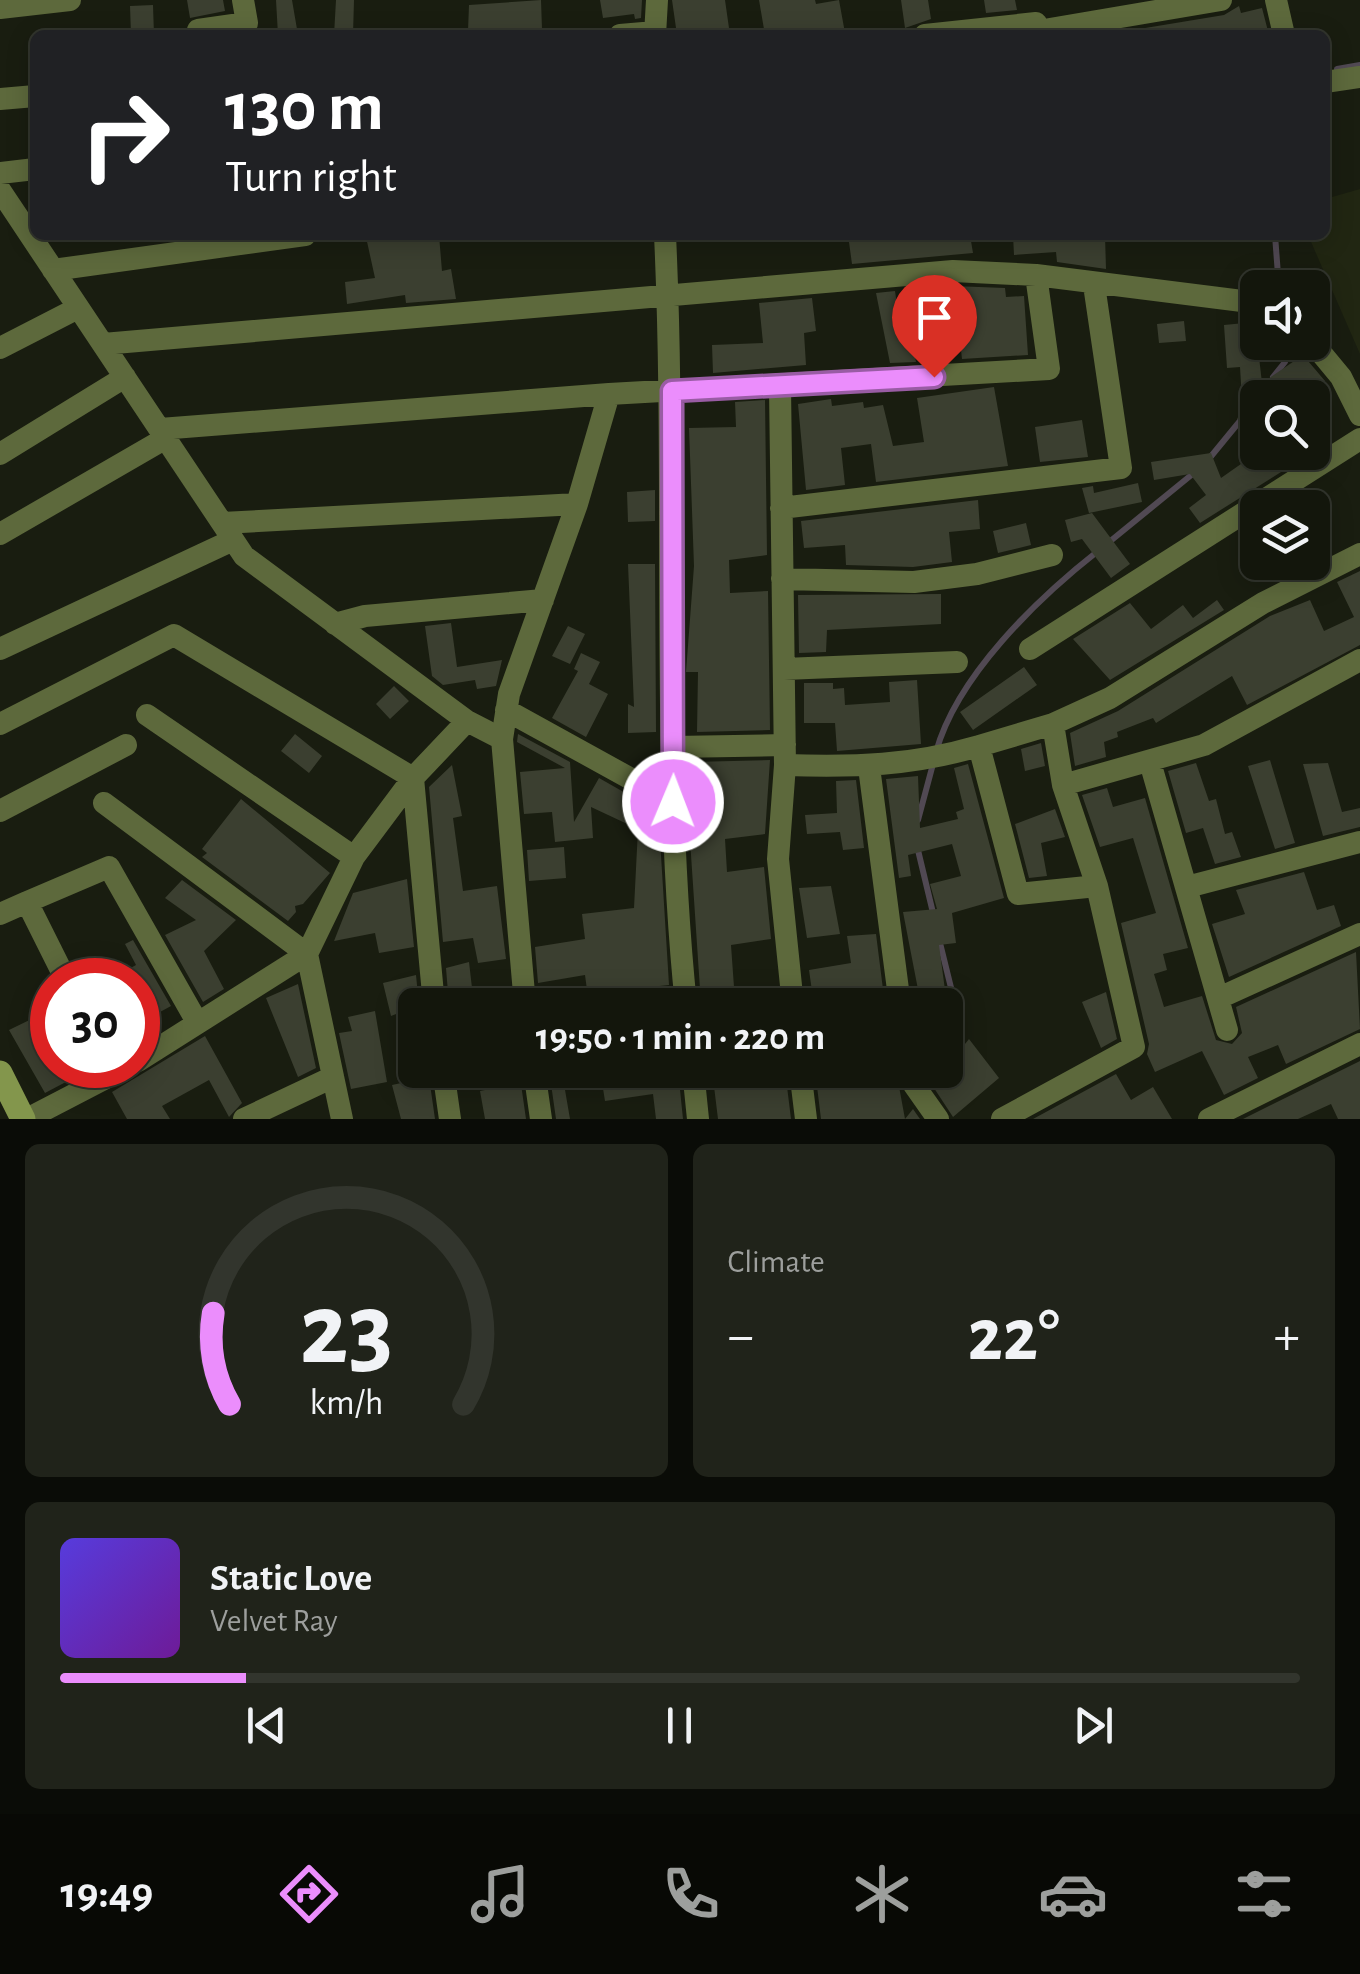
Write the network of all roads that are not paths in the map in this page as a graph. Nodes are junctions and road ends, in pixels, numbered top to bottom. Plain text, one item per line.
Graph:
1 (70, 0) edge
2 (243, 0) edge
3 (657, 0) edge
4 (1221, 0) edge
5 (1276, 0) edge
6 (0, 8) edge
7 (198, 30) edge
8 (655, 30) edge
9 (975, 30) edge
10 (1037, 30) edge
11 (1055, 30) edge
12 (1283, 30) edge
13 (1360, 76) edge
14 (1330, 81) edge
15 (30, 97) edge
16 (0, 100) edge
17 (30, 170) edge
18 (0, 173) edge
19 (0, 190) edge
20 (30, 235) edge
21 (33, 240) edge
22 (269, 240) edge
23 (664, 240) edge
24 (53, 270) junction
25 (1036, 275) junction
26 (1094, 285) junction
27 (667, 293) junction
28 (1240, 301) edge
29 (78, 308) junction
30 (103, 344) junction
31 (0, 348) edge
32 (1327, 360) edge
33 (125, 377) junction
34 (780, 387) junction
35 (672, 391) junction
36 (609, 394) junction
37 (1360, 415) edge
38 (163, 434) junction
39 (1360, 439) edge
40 (0, 454) edge
41 (577, 504) junction
42 (782, 508) junction
43 (228, 531) junction
44 (0, 534) edge
45 (1052, 554) dead end
46 (1360, 554) edge
47 (782, 579) junction
48 (543, 600) junction
49 (335, 624) junction
50 (0, 649) edge
51 (1030, 649) dead end
52 (1360, 660) edge
53 (957, 662) dead end
54 (784, 669) junction
55 (506, 710) junction
56 (146, 716) dead end
57 (468, 721) junction
58 (0, 724) edge
59 (1053, 724) junction
60 (502, 740) junction
61 (126, 745) dead end
62 (979, 746) junction
63 (674, 747) junction
64 (785, 755) junction
65 (1150, 762) junction
66 (869, 767) junction
67 (412, 778) junction
68 (1063, 785) junction
69 (104, 802) dead end
70 (673, 802) junction
71 (0, 811) edge
72 (1360, 842) edge
73 (354, 857) junction
74 (1098, 886) junction
75 (1188, 888) junction
76 (27, 902) junction
77 (0, 914) edge
78 (1360, 934) edge
79 (308, 954) junction
80 (55, 958) edge
81 (432, 988) edge
82 (524, 988) edge
83 (685, 988) edge
84 (791, 988) edge
85 (898, 988) edge
86 (1219, 998) junction
87 (197, 1022) junction
88 (1227, 1030) dead end
89 (160, 1046) edge
90 (1358, 1052) edge
91 (0, 1073) edge
92 (333, 1077) junction
93 (82, 1088) edge
94 (445, 1088) edge
95 (537, 1088) edge
96 (695, 1088) edge
97 (802, 1088) edge
98 (916, 1088) edge
99 (1217, 1117) edge
100 (25, 1119) edge
101 (244, 1119) edge
102 (342, 1119) edge
103 (450, 1119) edge
104 (541, 1119) edge
105 (698, 1119) edge
106 (806, 1119) edge
107 (938, 1119) edge
108 (1002, 1119) edge

1 - 6 street
2 - 7 street
3 - 8 street
4 - 11 street
5 - 12 street
9 - 10 street
13 - 14 street
15 - 16 street
17 - 18 street
19 - 20 street
21 - 24 street
22 - 24 street
23 - 27 street
24 - 29 street
25 - 26 street
25 - 27 street
25 - 34 street
26 - 28 street
26 - 42 street
27 - 30 street
27 - 35 street
29 - 30 street
29 - 31 street
30 - 33 street
32 - 37 street
33 - 38 street
33 - 40 street
34 - 35 street
34 - 42 street
35 - 36 street
35 - 63 street
36 - 38 street
36 - 41 street
38 - 43 street
38 - 44 street
39 - 51 street
41 - 43 street
41 - 48 street
42 - 47 street
43 - 49 street
43 - 50 street
45 - 47 street
46 - 59 street
47 - 54 street
48 - 49 street
48 - 55 street
49 - 57 street
52 - 65 street
53 - 54 street
54 - 64 street
55 - 60 street
55 - 70 street
56 - 73 street
57 - 60 street
57 - 67 street
58 - 67 street
59 - 62 street
59 - 68 street
60 - 82 street
61 - 71 street
62 - 66 street
62 - 74 street
63 - 64 street
63 - 70 street
64 - 66 street
64 - 84 street
65 - 68 street
65 - 75 street
66 - 85 street
67 - 73 street
67 - 81 street
68 - 74 street
69 - 79 street
70 - 83 street
72 - 75 street
73 - 79 street
74 - 108 street
75 - 86 street
76 - 77 street
76 - 80 street
76 - 87 street
78 - 86 street
79 - 87 street
79 - 92 street
86 - 88 street
87 - 89 street
90 - 99 street
91 - 100 street
92 - 101 street
92 - 102 street
93 - 100 street
94 - 103 street
95 - 104 street
96 - 105 street
97 - 106 street
98 - 107 street

